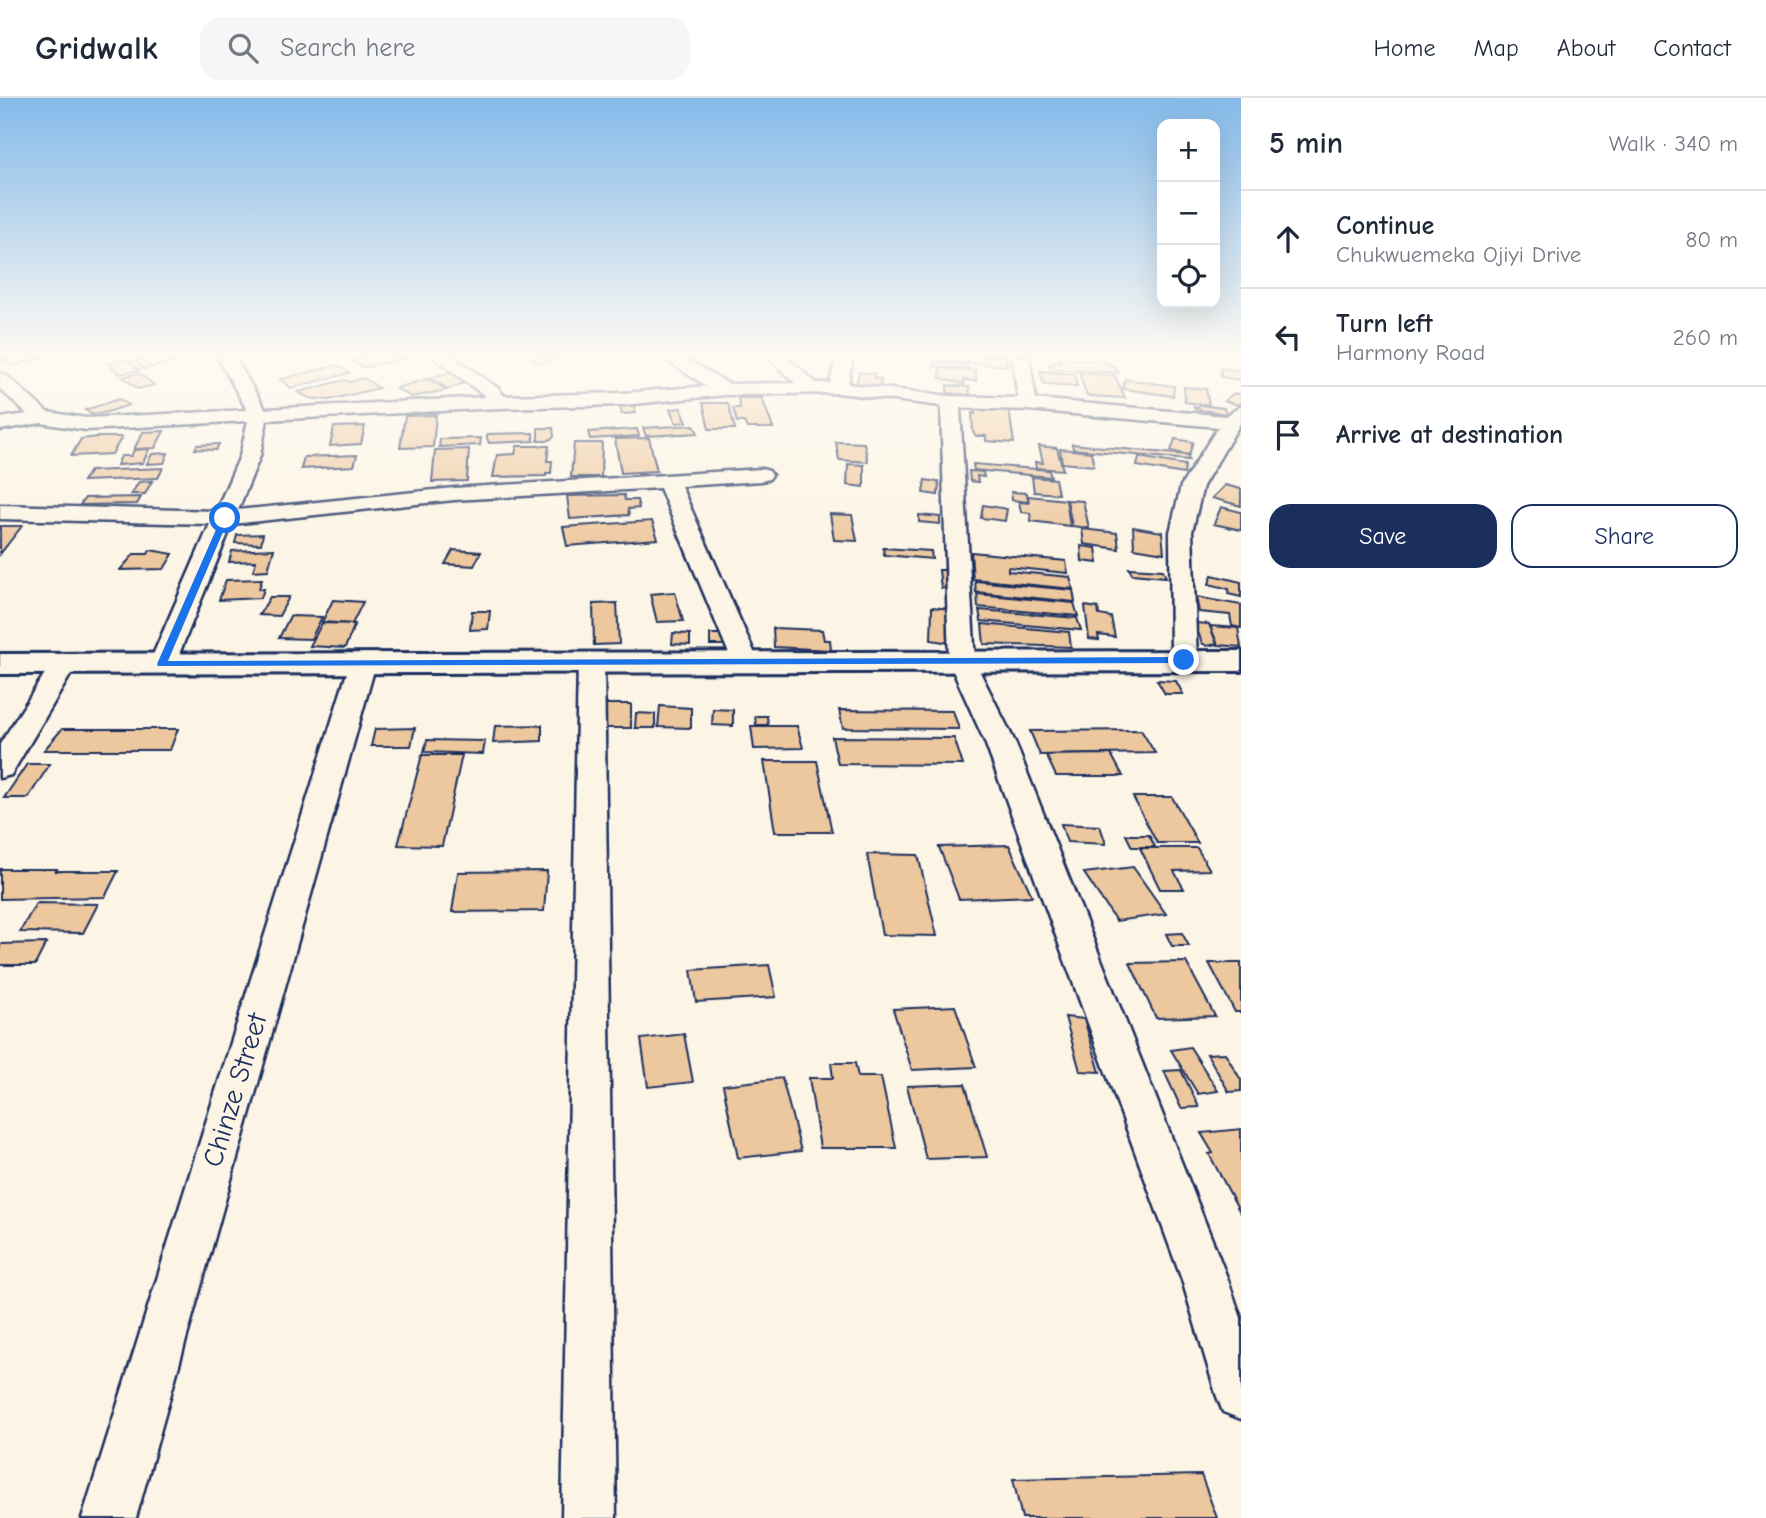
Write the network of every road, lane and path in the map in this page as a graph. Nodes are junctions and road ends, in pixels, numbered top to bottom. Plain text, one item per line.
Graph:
1 (75, 422) edge
2 (119, 422) edge
3 (257, 422) edge
4 (951, 422) edge
5 (1233, 422) edge
6 (762, 475) dead end
7 (669, 482) junction
8 (0, 512) edge
9 (225, 518) junction
10 (591, 660) junction
11 (1184, 660) junction
12 (745, 661) junction
13 (1241, 661) edge
14 (65, 662) junction
15 (962, 662) junction
16 (363, 663) junction
17 (0, 664) edge
18 (162, 664) junction
19 (0, 768) edge
20 (1241, 1394) edge
21 (109, 1518) edge
22 (589, 1518) edge

1 - 2 street
3 - 9 street
4 - 15 street
5 - 11 street
6 - 7 street
7 - 9 street
7 - 12 street
8 - 9 street
9 - 18 street
10 - 12 main road
10 - 16 main road
10 - 22 street
11 - 13 main road
11 - 15 main road
12 - 15 main road
14 - 17 main road
14 - 18 main road
14 - 19 street
15 - 20 street
16 - 18 main road
16 - 21 street, Chinze Street

